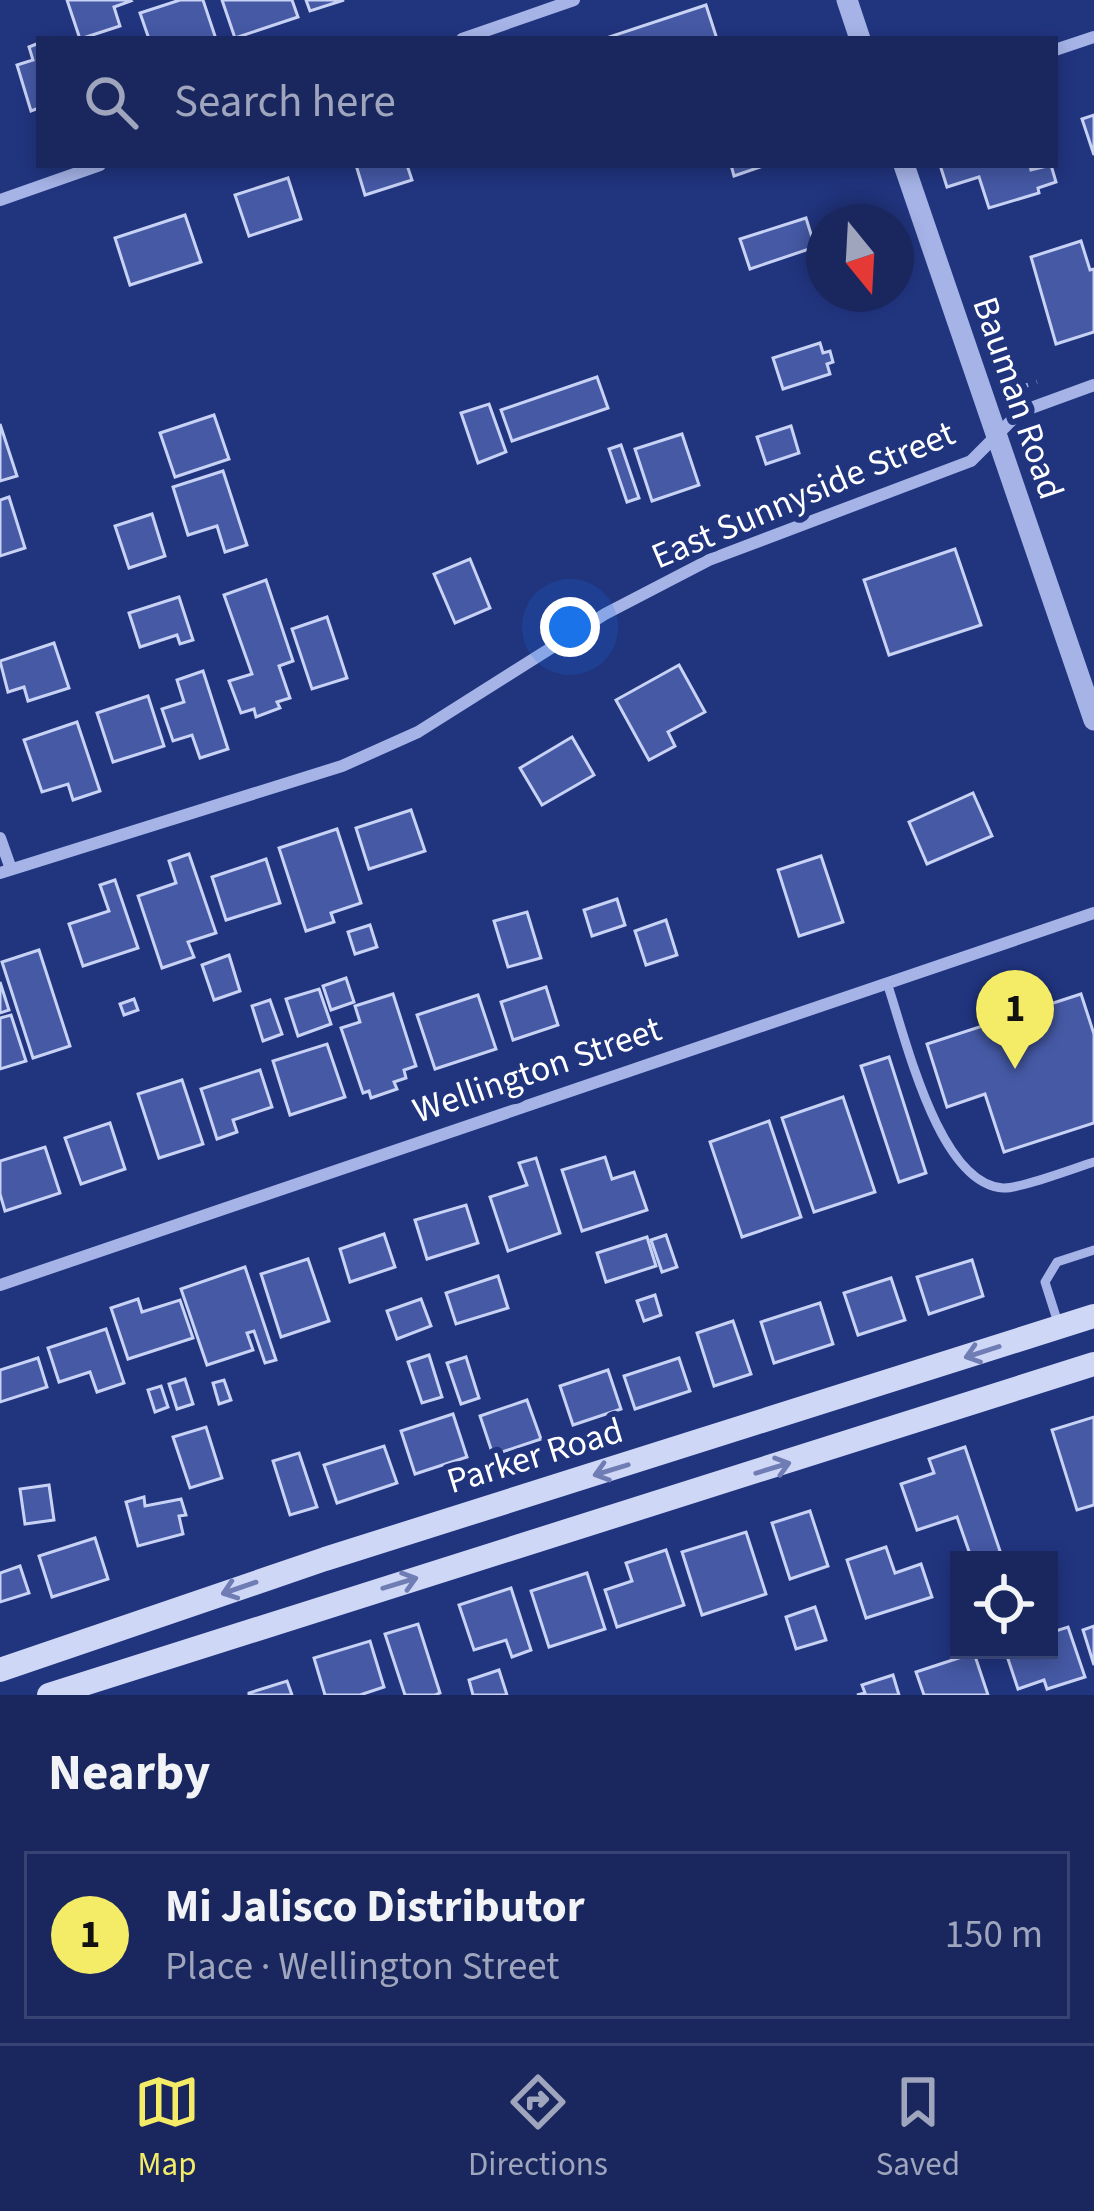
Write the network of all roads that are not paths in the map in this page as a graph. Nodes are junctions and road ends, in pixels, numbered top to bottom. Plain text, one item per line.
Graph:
1 (574, 0) edge
2 (847, 0) edge
3 (471, 36) edge
4 (859, 36) edge
5 (1094, 37) edge
6 (1058, 49) edge
7 (91, 168) edge
8 (905, 168) edge
9 (0, 200) edge
10 (1094, 385) edge
11 (998, 439) junction
12 (1094, 720) edge
13 (0, 838) edge
14 (5, 871) edge
15 (1094, 913) edge
16 (887, 983) junction
17 (1094, 1162) edge
18 (1094, 1250) edge
19 (0, 1285) edge
20 (1094, 1316) edge
21 (1059, 1326) junction
22 (1094, 1364) edge
23 (848, 1396) junction
24 (864, 1440) junction
25 (325, 1559) junction
26 (340, 1601) junction
27 (0, 1670) edge
28 (49, 1695) edge

1 - 3 street
2 - 4 street
5 - 6 street
7 - 9 street
8 - 11 street, Bauman Road
10 - 11 street, East Sunnyside Street
11 - 12 street, Bauman Road
11 - 14 street, East Sunnyside Street
13 - 14 street
15 - 16 street, Wellington Street
16 - 17 lane
16 - 19 street, Wellington Street
18 - 21 lane
20 - 21 main road, Parker Road
21 -> 23 main road, Parker Road
22 - 24 main road
23 - 24 main road
23 -> 25 main road, Parker Road
26 -> 24 main road
25 - 26 main road
25 -> 27 main road, Parker Road
26 - 28 main road

